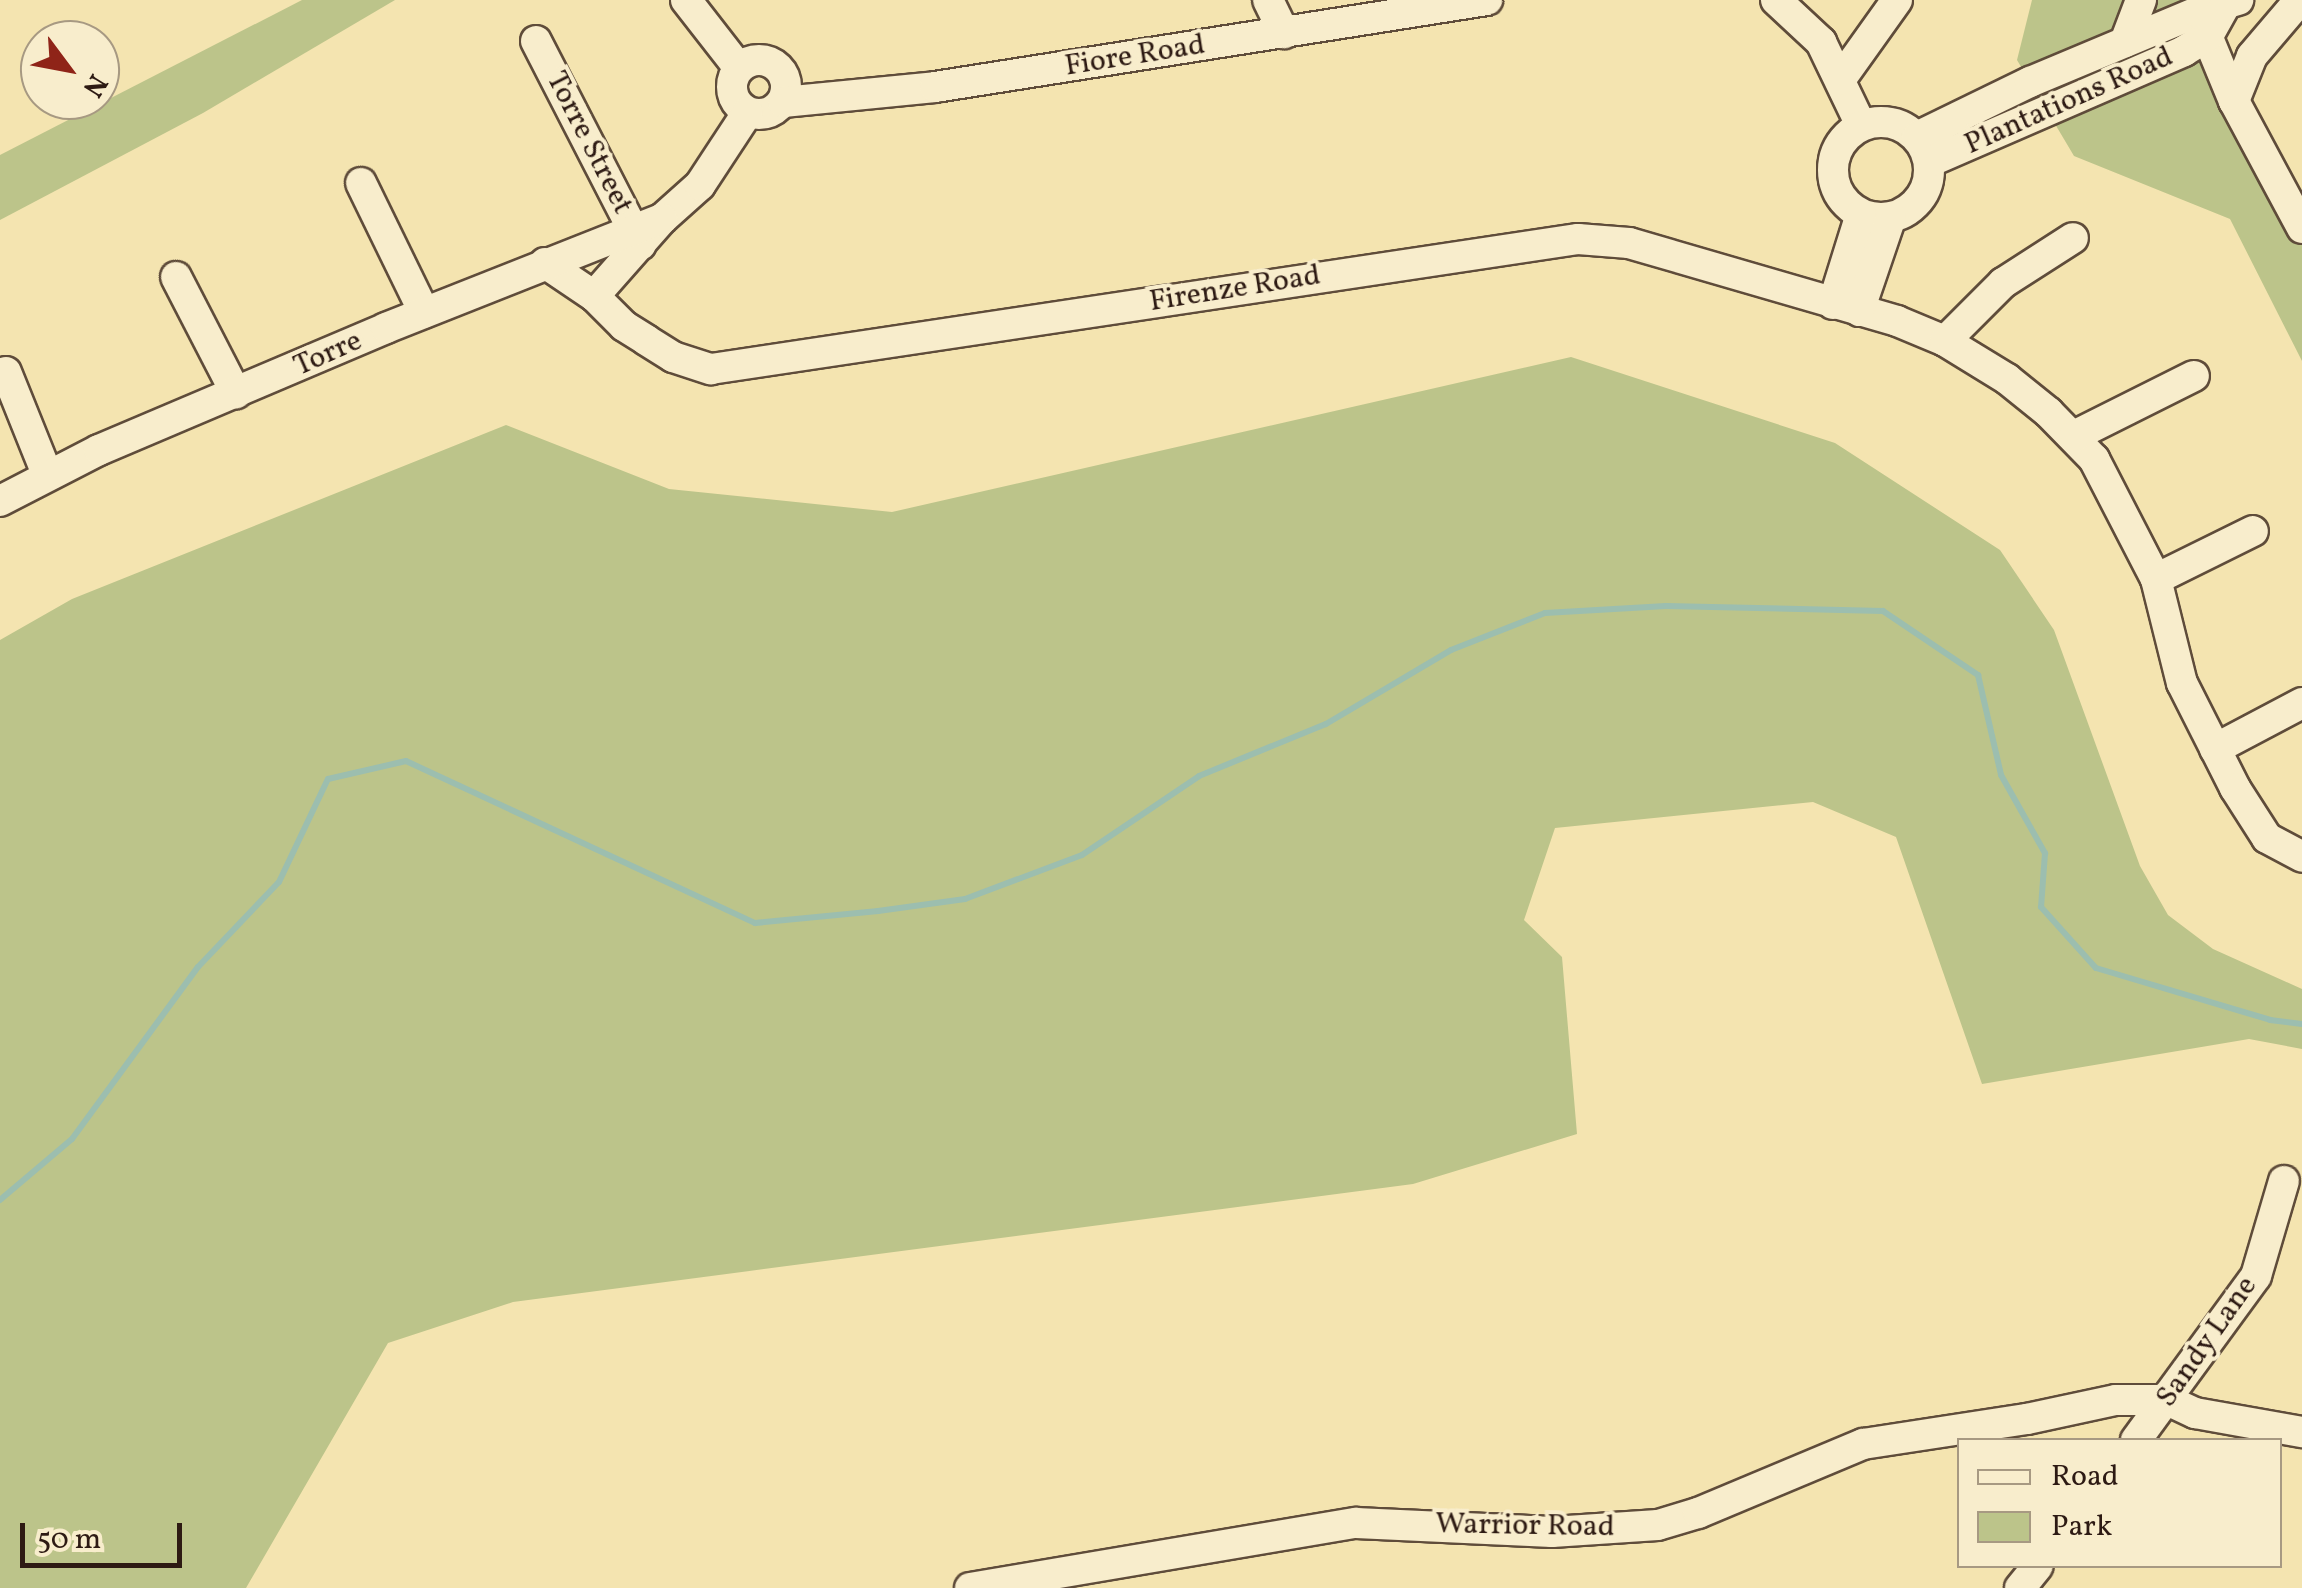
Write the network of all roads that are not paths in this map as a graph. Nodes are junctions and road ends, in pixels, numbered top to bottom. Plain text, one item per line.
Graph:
1 (686, 0) edge
2 (1268, 0) edge
3 (1486, 0) edge
4 (1776, 0) edge
5 (1897, 0) edge
6 (2141, 0) edge
7 (2232, 1) edge
8 (2293, 2) edge
9 (2199, 16) edge
10 (1284, 33) junction
11 (536, 42) dead end
12 (2126, 42) junction
13 (739, 68) junction
14 (1840, 80) junction
15 (2234, 100) junction
16 (782, 102) junction
17 (748, 112) junction
18 (1861, 125) junction
19 (1923, 150) junction
20 (360, 183) dead end
21 (1876, 216) junction
22 (2302, 228) edge
23 (645, 231) junction
24 (2072, 238) dead end
25 (544, 263) junction
26 (176, 277) dead end
27 (594, 296) junction
28 (1846, 307) junction
29 (424, 312) junction
30 (1946, 340) junction
31 (6, 372) dead end
32 (2194, 376) dead end
33 (236, 392) junction
34 (2074, 436) junction
35 (47, 474) junction
36 (0, 501) edge
37 (2254, 532) dead end
38 (2156, 579) junction
39 (2302, 702) edge
40 (2215, 749) junction
41 (2302, 857) edge
42 (2284, 1181) dead end
43 (2167, 1400) junction
44 (2302, 1432) edge
45 (2138, 1438) edge
46 (2036, 1568) edge
47 (970, 1588) edge
48 (2020, 1588) edge

1 - 13 street
2 - 10 street
3 - 10 street, Fiore Road
4 - 14 street
5 - 14 street
6 - 12 street
7 - 9 street
8 - 15 street
9 - 12 street, Plantations Road
9 - 15 street
9 - 19 street, Plantations Road
10 - 16 street, Fiore Road
11 - 23 street, Torre Street
12 - 19 street, Plantations Road
13 - 16 street
13 - 17 street
14 - 18 street
15 - 22 street
16 - 17 street, Fiore Road
17 - 23 street, Torre
18 - 19 street, Plantations Road
18 - 21 street
19 - 21 street, Plantations Road
20 - 29 street
21 - 28 street, Plantations Road
23 - 25 street, Torre
23 - 27 street, Torre
24 - 30 street
25 - 27 street, Firenze Road
25 - 29 street, Torre
26 - 33 street
27 - 28 street, Firenze Road
28 - 30 street, Firenze Road
29 - 33 street, Torre
30 - 34 street, Firenze Road
31 - 35 street
32 - 34 street
33 - 35 street, Torre
34 - 38 street, Firenze Road
35 - 36 street, Torre
37 - 38 street
38 - 40 street, Firenze Road
39 - 40 street
40 - 41 street, Firenze Road
42 - 43 street, Sandy Lane
43 - 44 street, Warrior Road
43 - 45 street, Sandy Lane
43 - 47 street, Warrior Road
46 - 48 street

